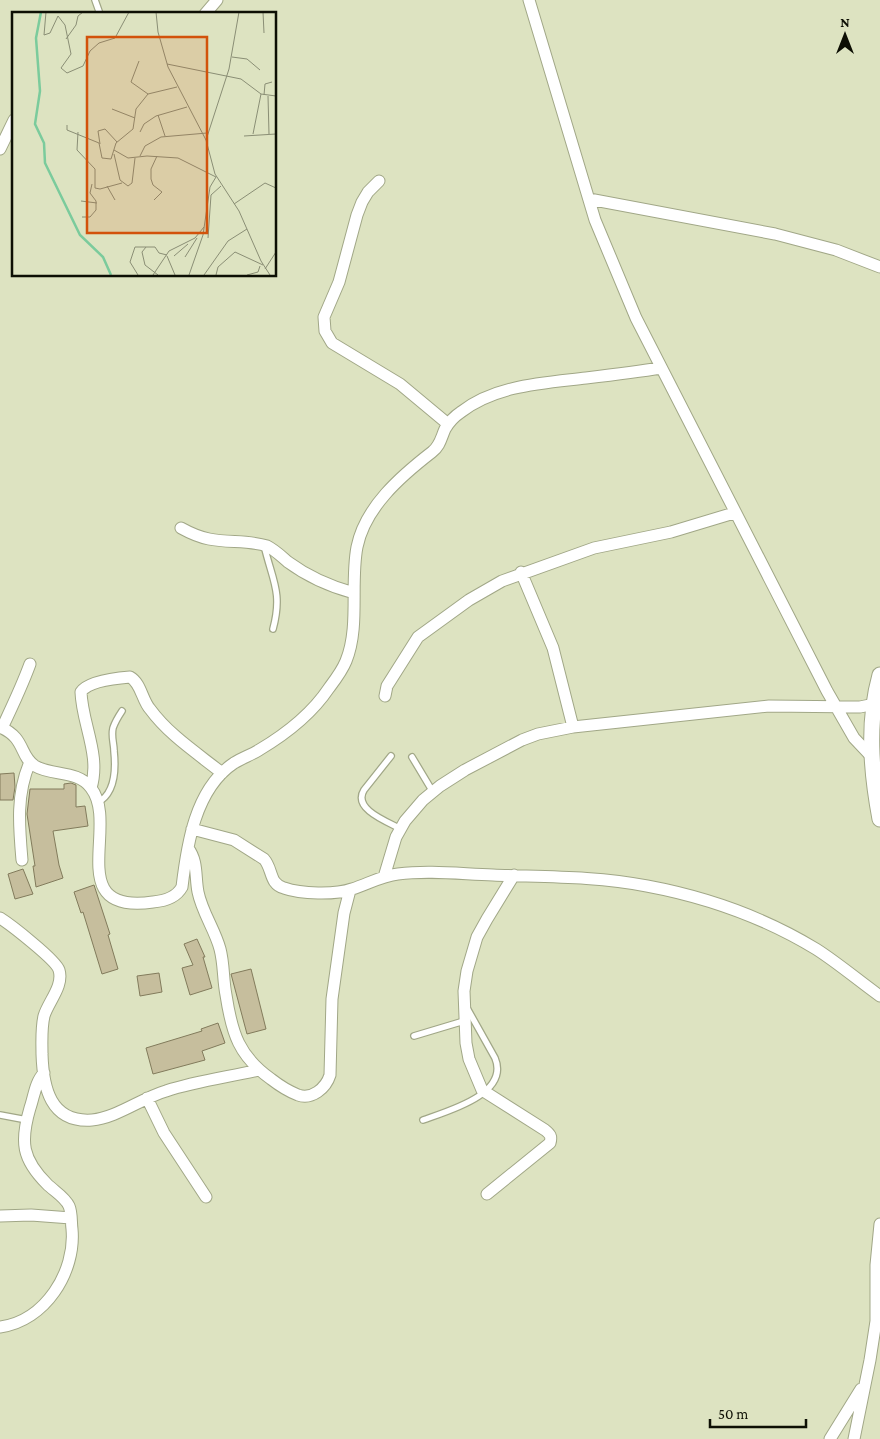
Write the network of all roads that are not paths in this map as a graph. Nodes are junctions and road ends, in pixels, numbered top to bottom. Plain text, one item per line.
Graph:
1 (95, 0) edge
2 (217, 0) edge
3 (529, 0) edge
4 (99, 12) edge
5 (207, 12) edge
6 (12, 124) edge
7 (0, 148) edge
8 (379, 181) dead end
9 (588, 200) junction
10 (880, 267) edge
11 (661, 368) junction
12 (448, 424) junction
13 (734, 513) junction
14 (181, 528) dead end
15 (264, 545) junction
16 (521, 572) junction
17 (354, 593) junction
18 (273, 629) dead end
19 (30, 664) dead end
20 (880, 675) edge
21 (384, 696) dead end
22 (875, 704) junction
23 (836, 706) junction
24 (122, 712) dead end
25 (573, 727) junction
26 (1, 728) edge
27 (392, 756) dead end
28 (871, 756) junction
29 (412, 757) dead end
30 (30, 762) junction
31 (222, 773) junction
32 (91, 788) junction
33 (433, 792) junction
34 (97, 804) junction
35 (880, 819) edge
36 (192, 829) junction
37 (401, 829) junction
38 (188, 848) junction
39 (22, 860) dead end
40 (514, 875) junction
41 (384, 877) junction
42 (350, 890) junction
43 (0, 918) edge
44 (880, 996) edge
45 (464, 1001) junction
46 (464, 1021) junction
47 (414, 1036) dead end
48 (259, 1070) junction
49 (44, 1073) junction
50 (484, 1092) junction
51 (147, 1098) junction
52 (0, 1115) edge
53 (27, 1120) junction
54 (423, 1120) dead end
55 (487, 1194) dead end
56 (206, 1197) dead end
57 (0, 1216) edge
58 (71, 1218) junction
59 (880, 1224) edge
60 (0, 1327) edge
61 (864, 1383) junction
62 (830, 1439) edge
63 (854, 1439) edge

1 - 4 lane
2 - 5 street
3 - 9 street
6 - 7 street
8 - 12 street
9 - 10 street
9 - 11 street
11 - 12 street
11 - 13 street
12 - 17 street
13 - 16 street
13 - 23 street
14 - 15 street
15 - 17 street
15 - 18 lane
16 - 21 street
16 - 25 street
17 - 31 street
19 - 26 street
20 - 22 street
22 - 23 street
22 - 28 street
23 - 25 street
23 - 28 street
24 - 34 lane
25 - 33 street
26 - 30 street
27 - 37 lane
28 - 35 street
29 - 33 lane
30 - 32 street
30 - 39 street
31 - 32 street
31 - 36 street
32 - 34 street
33 - 37 street
34 - 38 street
36 - 38 street
36 - 42 street
37 - 41 street
38 - 48 street
40 - 41 street
40 - 44 street
40 - 45 street
41 - 42 street
42 - 48 street
43 - 49 street
45 - 46 street
45 - 50 lane
46 - 47 lane
46 - 50 street
48 - 51 street
49 - 51 street
49 - 53 street
50 - 54 lane
50 - 55 street
51 - 56 street
52 - 53 lane
53 - 58 street
57 - 58 street
58 - 60 street
59 - 61 street
61 - 62 street
61 - 63 street

